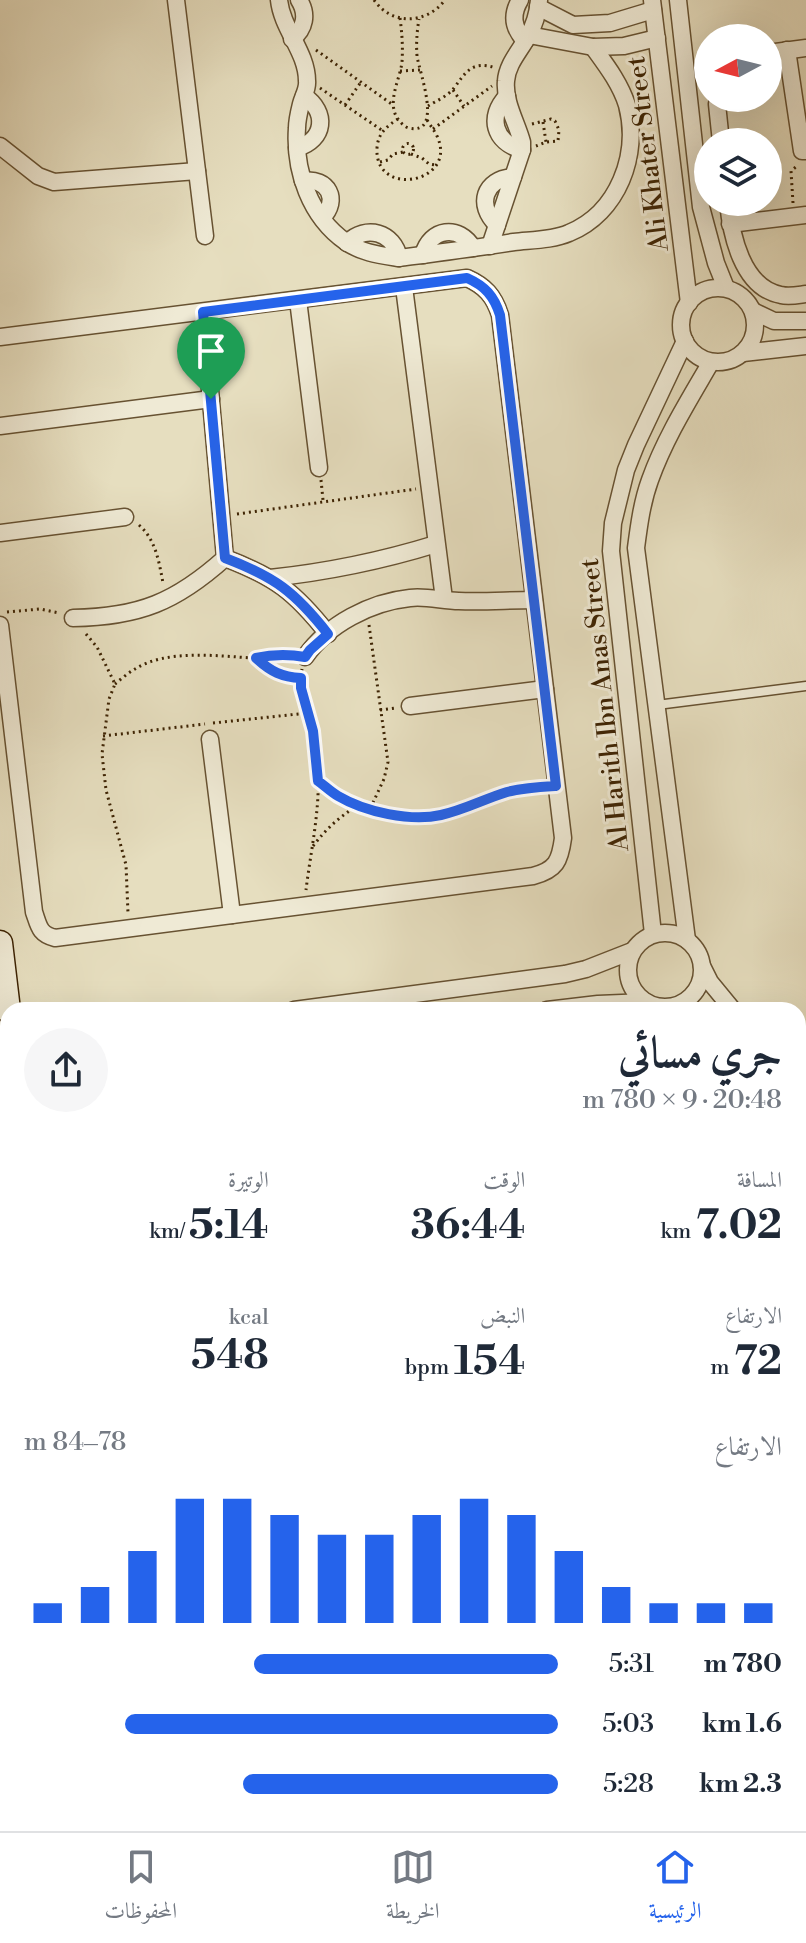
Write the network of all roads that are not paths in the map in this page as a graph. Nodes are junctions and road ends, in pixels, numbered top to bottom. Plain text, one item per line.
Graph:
1 (176, 0) edge
2 (279, 0) edge
3 (299, 0) edge
4 (520, 0) edge
5 (678, 0) edge
6 (539, 4) edge
7 (653, 5) edge
8 (573, 25) junction
9 (294, 38) junction
10 (527, 38) junction
11 (657, 38) junction
12 (570, 44) junction
13 (593, 47) junction
14 (806, 48) edge
15 (787, 50) junction
16 (782, 51) edge
17 (507, 96) junction
18 (522, 148) junction
19 (804, 151) edge
20 (3, 152) edge
21 (197, 171) junction
22 (800, 215) edge
23 (729, 216) edge
24 (730, 224) junction
25 (205, 236) dead end
26 (482, 247) junction
27 (404, 287) junction
28 (726, 288) junction
29 (806, 294) edge
30 (298, 300) junction
31 (689, 303) junction
32 (753, 311) junction
33 (203, 312) junction
34 (806, 321) edge
35 (0, 337) edge
36 (685, 341) junction
37 (806, 346) edge
38 (743, 353) junction
39 (711, 362) junction
40 (669, 376) junction
41 (693, 392) junction
42 (211, 399) junction
43 (0, 426) edge
44 (319, 468) road end
45 (125, 517) road end
46 (0, 533) edge
47 (436, 544) junction
48 (225, 558) junction
49 (270, 578) junction
50 (444, 599) junction
51 (534, 600) junction
52 (73, 618) road end
53 (0, 627) edge
54 (328, 634) junction
55 (305, 657) road end
56 (806, 686) edge
57 (545, 689) junction
58 (657, 705) junction
59 (410, 706) dead end
60 (210, 739) dead end
61 (680, 887) junction
62 (649, 893) junction
63 (232, 915) junction
64 (653, 934) junction
65 (687, 940) junction
66 (0, 943) edge
67 (632, 951) junction
68 (702, 966) junction
69 (556, 996) edge
70 (7, 1002) edge
71 (444, 1002) edge
72 (588, 1002) edge
73 (646, 1002) edge
74 (683, 1002) edge
75 (726, 1002) edge

1 - 21 street
2 - 9 street
3 - 9 street
4 - 10 street
5 - 28 street, Ali Khater Street
6 - 8 street
6 - 10 street
7 - 8 street
7 - 11 street, Ali Khater Street
8 - 12 street
9 - 26 street
10 - 12 street
10 - 17 street
11 - 13 street
11 - 31 street, Ali Khater Street
12 - 13 street
13 - 26 street
14 - 15 street
15 - 16 street
15 - 19 street
17 - 18 street
17 - 18 street
18 - 26 street
20 - 21 street
21 - 25 street
22 - 24 street
23 - 24 street
24 - 29 street
27 - 30 street
27 - 47 street
27 - 51 street
28 - 31 street
28 - 32 street
30 - 33 street
30 - 44 street
31 - 36 street
32 - 34 street
32 - 38 street
33 - 35 street
33 - 42 street
36 - 39 street
36 - 40 street, Al Harith Ibn Anas Street
37 - 38 street
38 - 39 street
39 - 41 street, Al Harith Ibn Anas Street
40 - 41 street
40 - 62 street, Al Harith Ibn Anas Street
41 - 58 street, Al Harith Ibn Anas Street
42 - 43 street
42 - 48 street
45 - 46 street
47 - 49 street
47 - 50 street
48 - 49 street
48 - 52 street
49 - 54 street
50 - 51 street
50 - 54 street
51 - 57 street
53 - 63 street
54 - 55 street
56 - 58 lane
57 - 59 street
57 - 63 street
58 - 61 street, Al Harith Ibn Anas Street
60 - 63 street
61 - 62 street
61 - 65 street, Al Harith Ibn Anas Street
62 - 64 street, Al Harith Ibn Anas Street
64 - 65 street
64 - 67 street
65 - 68 street
66 - 70 main road
67 - 69 street
67 - 73 street
68 - 74 street
68 - 75 street
69 - 71 street
69 - 72 street

